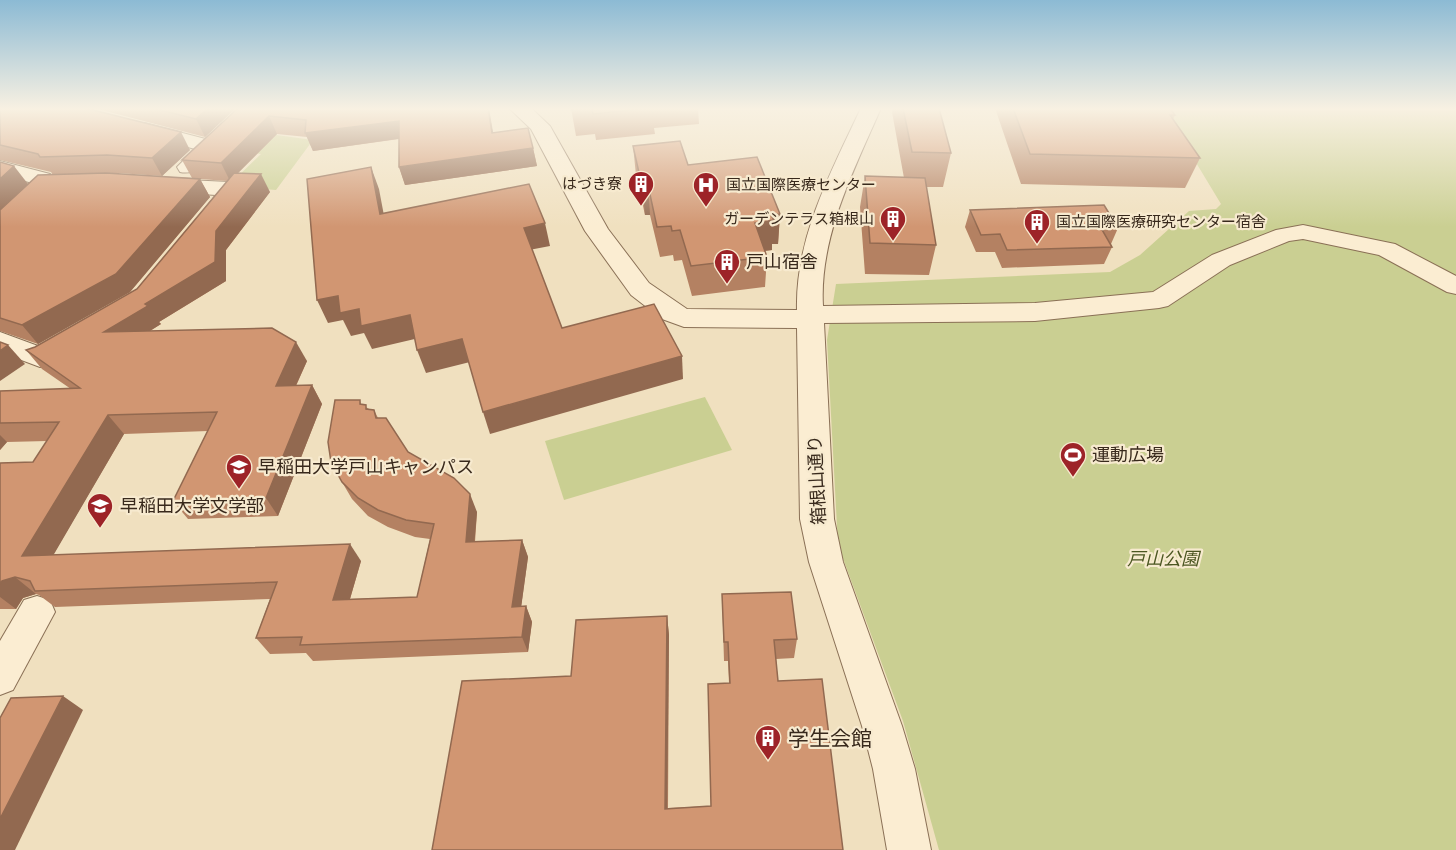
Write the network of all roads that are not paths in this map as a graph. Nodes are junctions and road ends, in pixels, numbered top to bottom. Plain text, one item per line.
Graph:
1 (208, 148) edge
2 (552, 148) edge
3 (854, 148) edge
4 (0, 168) edge
5 (68, 184) edge
6 (192, 237) edge
7 (1456, 285) edge
8 (809, 317) junction
9 (80, 334) edge
10 (0, 340) edge
11 (37, 612) dead end
12 (0, 677) edge
13 (909, 850) edge

1 - 6 street
2 - 8 street
3 - 8 street, 箱根山通り
4 - 5 street
7 - 8 street
8 - 13 street, 箱根山通り
9 - 10 street
11 - 12 street

